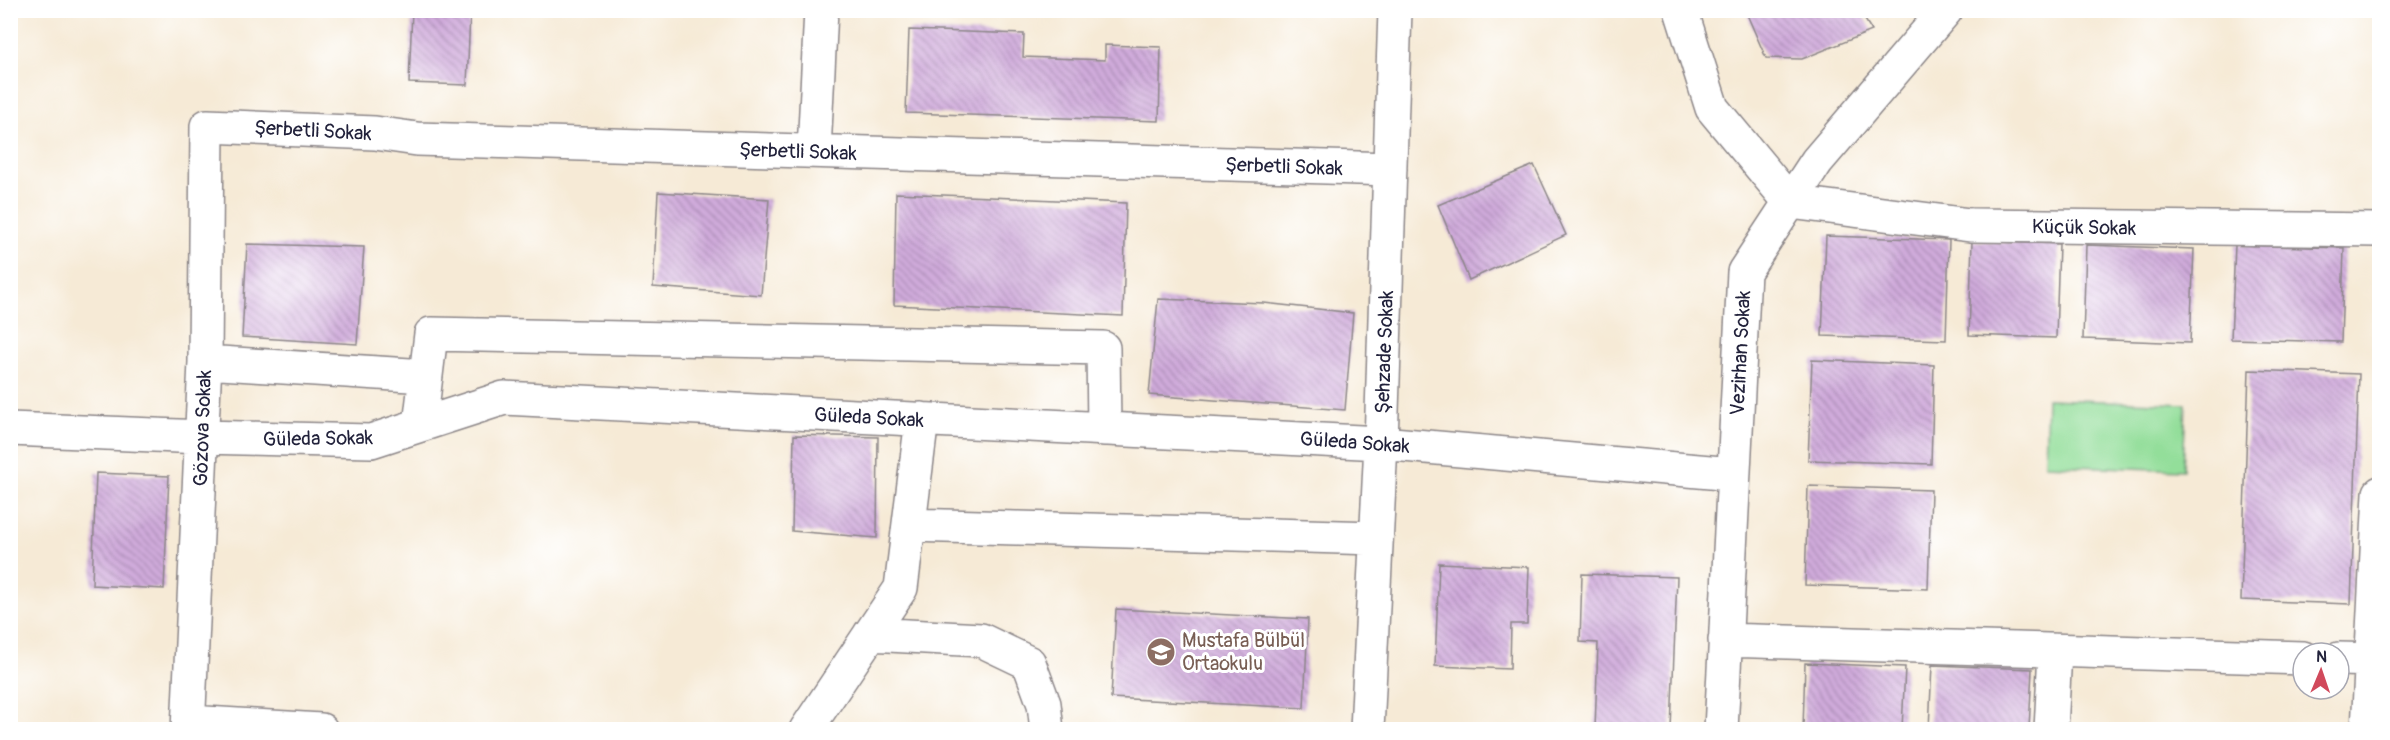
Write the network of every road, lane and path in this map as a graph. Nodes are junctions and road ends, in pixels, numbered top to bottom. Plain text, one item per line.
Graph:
1 (821, 10) edge
2 (1395, 10) edge
3 (1681, 10) edge
4 (1946, 10) edge
5 (207, 126) joint
6 (814, 151) junction
7 (1390, 169) junction
8 (1790, 202) junction
9 (2379, 230) edge
10 (205, 362) junction
11 (426, 376) junction
12 (922, 419) junction
13 (420, 425) junction
14 (10, 429) edge
15 (1104, 429) junction
16 (202, 437) junction
17 (1381, 443) junction
18 (1733, 474) junction
19 (2379, 493) edge
20 (909, 525) junction
21 (1376, 538) junction
22 (870, 634) junction
23 (1725, 640) junction
24 (2055, 651) junction
25 (2291, 658) edge
26 (2363, 660) edge
27 (189, 726) edge
28 (321, 729) edge
29 (806, 729) edge
30 (1047, 729) edge
31 (1367, 729) edge
32 (1721, 729) edge
33 (2052, 729) edge
34 (2368, 729) edge

1 - 6 street
2 - 7 street, Şehzade Sokak
3 - 8 street
4 - 8 street, Vezirhan Sokak
5 - 6 street, Şerbetli Sokak
5 - 10 street, Gözova Sokak
6 - 7 street, Şerbetli Sokak
7 - 17 street, Şehzade Sokak
8 - 9 street, Küçük Sokak
8 - 18 street, Vezirhan Sokak
10 - 11 street
10 - 16 street, Gözova Sokak
11 - 13 street
11 - 15 street
12 - 13 street, Güleda Sokak
12 - 15 street, Güleda Sokak
12 - 20 street
13 - 16 street, Güleda Sokak
14 - 16 street, Güleda Sokak
15 - 17 street, Güleda Sokak
16 - 27 street, Gözova Sokak
17 - 18 street, Güleda Sokak
17 - 21 street, Şehzade Sokak
18 - 23 street, Vezirhan Sokak
19 - 26 street
20 - 21 street
20 - 22 street
21 - 31 street, Şehzade Sokak
22 - 29 street
22 - 30 street
23 - 24 street
23 - 32 street, Vezirhan Sokak
24 - 25 street
24 - 33 street
26 - 34 street
27 - 28 street

